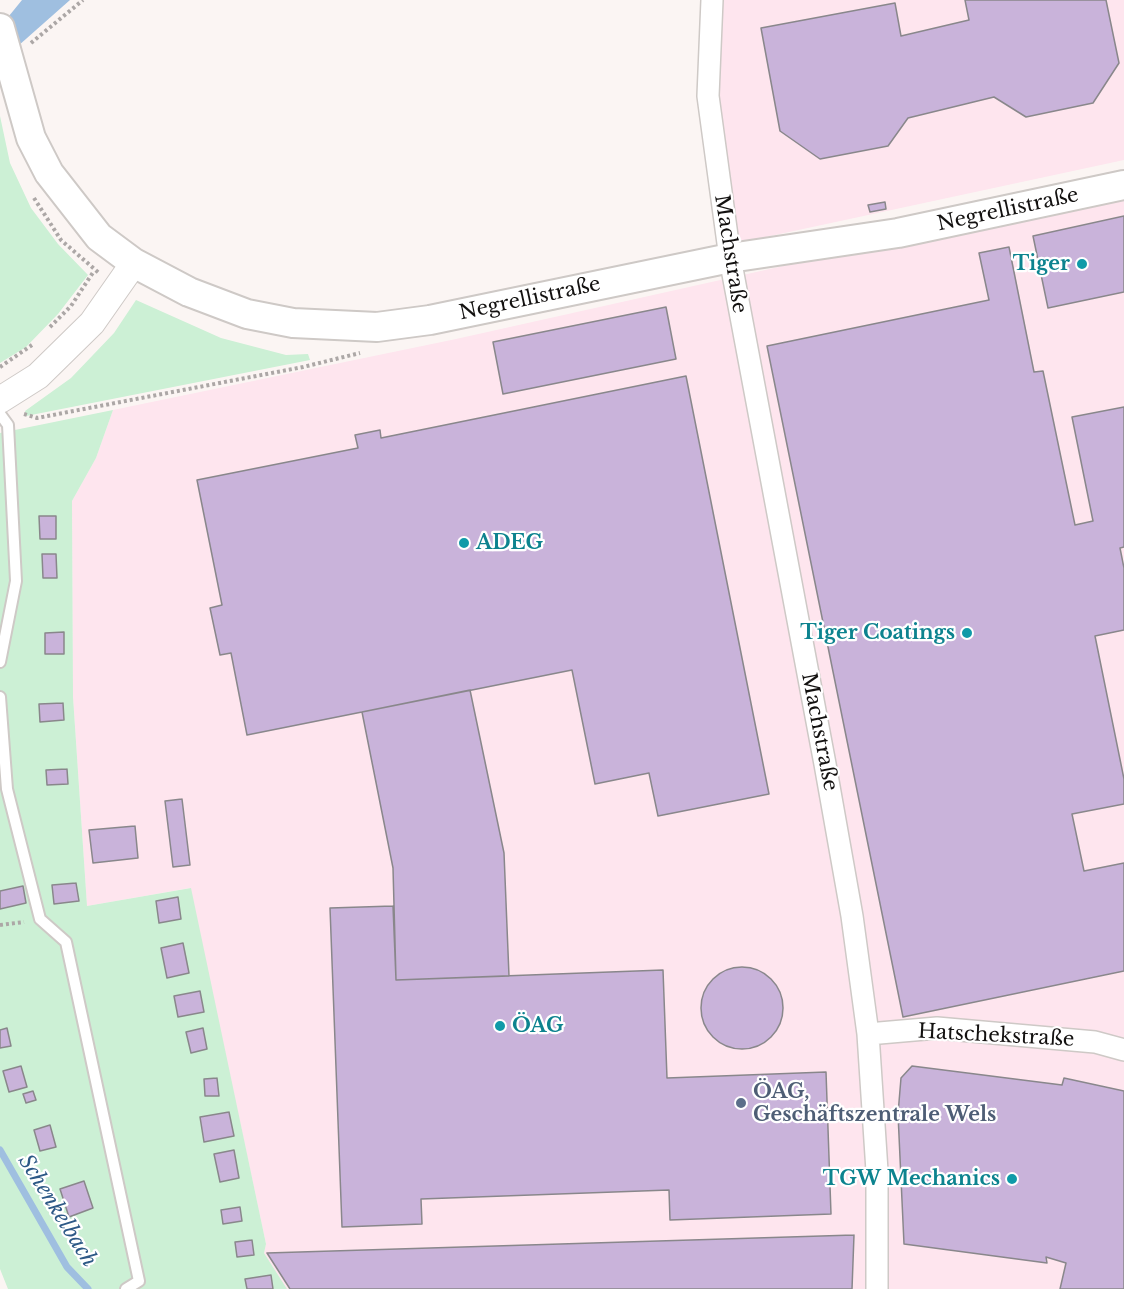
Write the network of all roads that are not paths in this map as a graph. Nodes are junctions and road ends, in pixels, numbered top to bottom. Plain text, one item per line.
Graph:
1 (712, 0) edge
2 (0, 28) edge
3 (1124, 185) edge
4 (730, 258) junction
5 (127, 273) junction
6 (9, 406) edge
7 (0, 414) edge
8 (0, 662) edge
9 (0, 697) edge
10 (868, 1034) junction
11 (1124, 1050) edge
12 (126, 1289) edge
13 (878, 1289) edge

1 - 4 street, Machstraße
2 - 5 main road, Negrellistraße
3 - 4 main road, Negrellistraße
4 - 5 main road, Negrellistraße
4 - 10 street, Machstraße
5 - 6 street
7 - 8 lane
9 - 12 lane
10 - 11 street, Hatschekstraße
10 - 13 street, Machstraße

